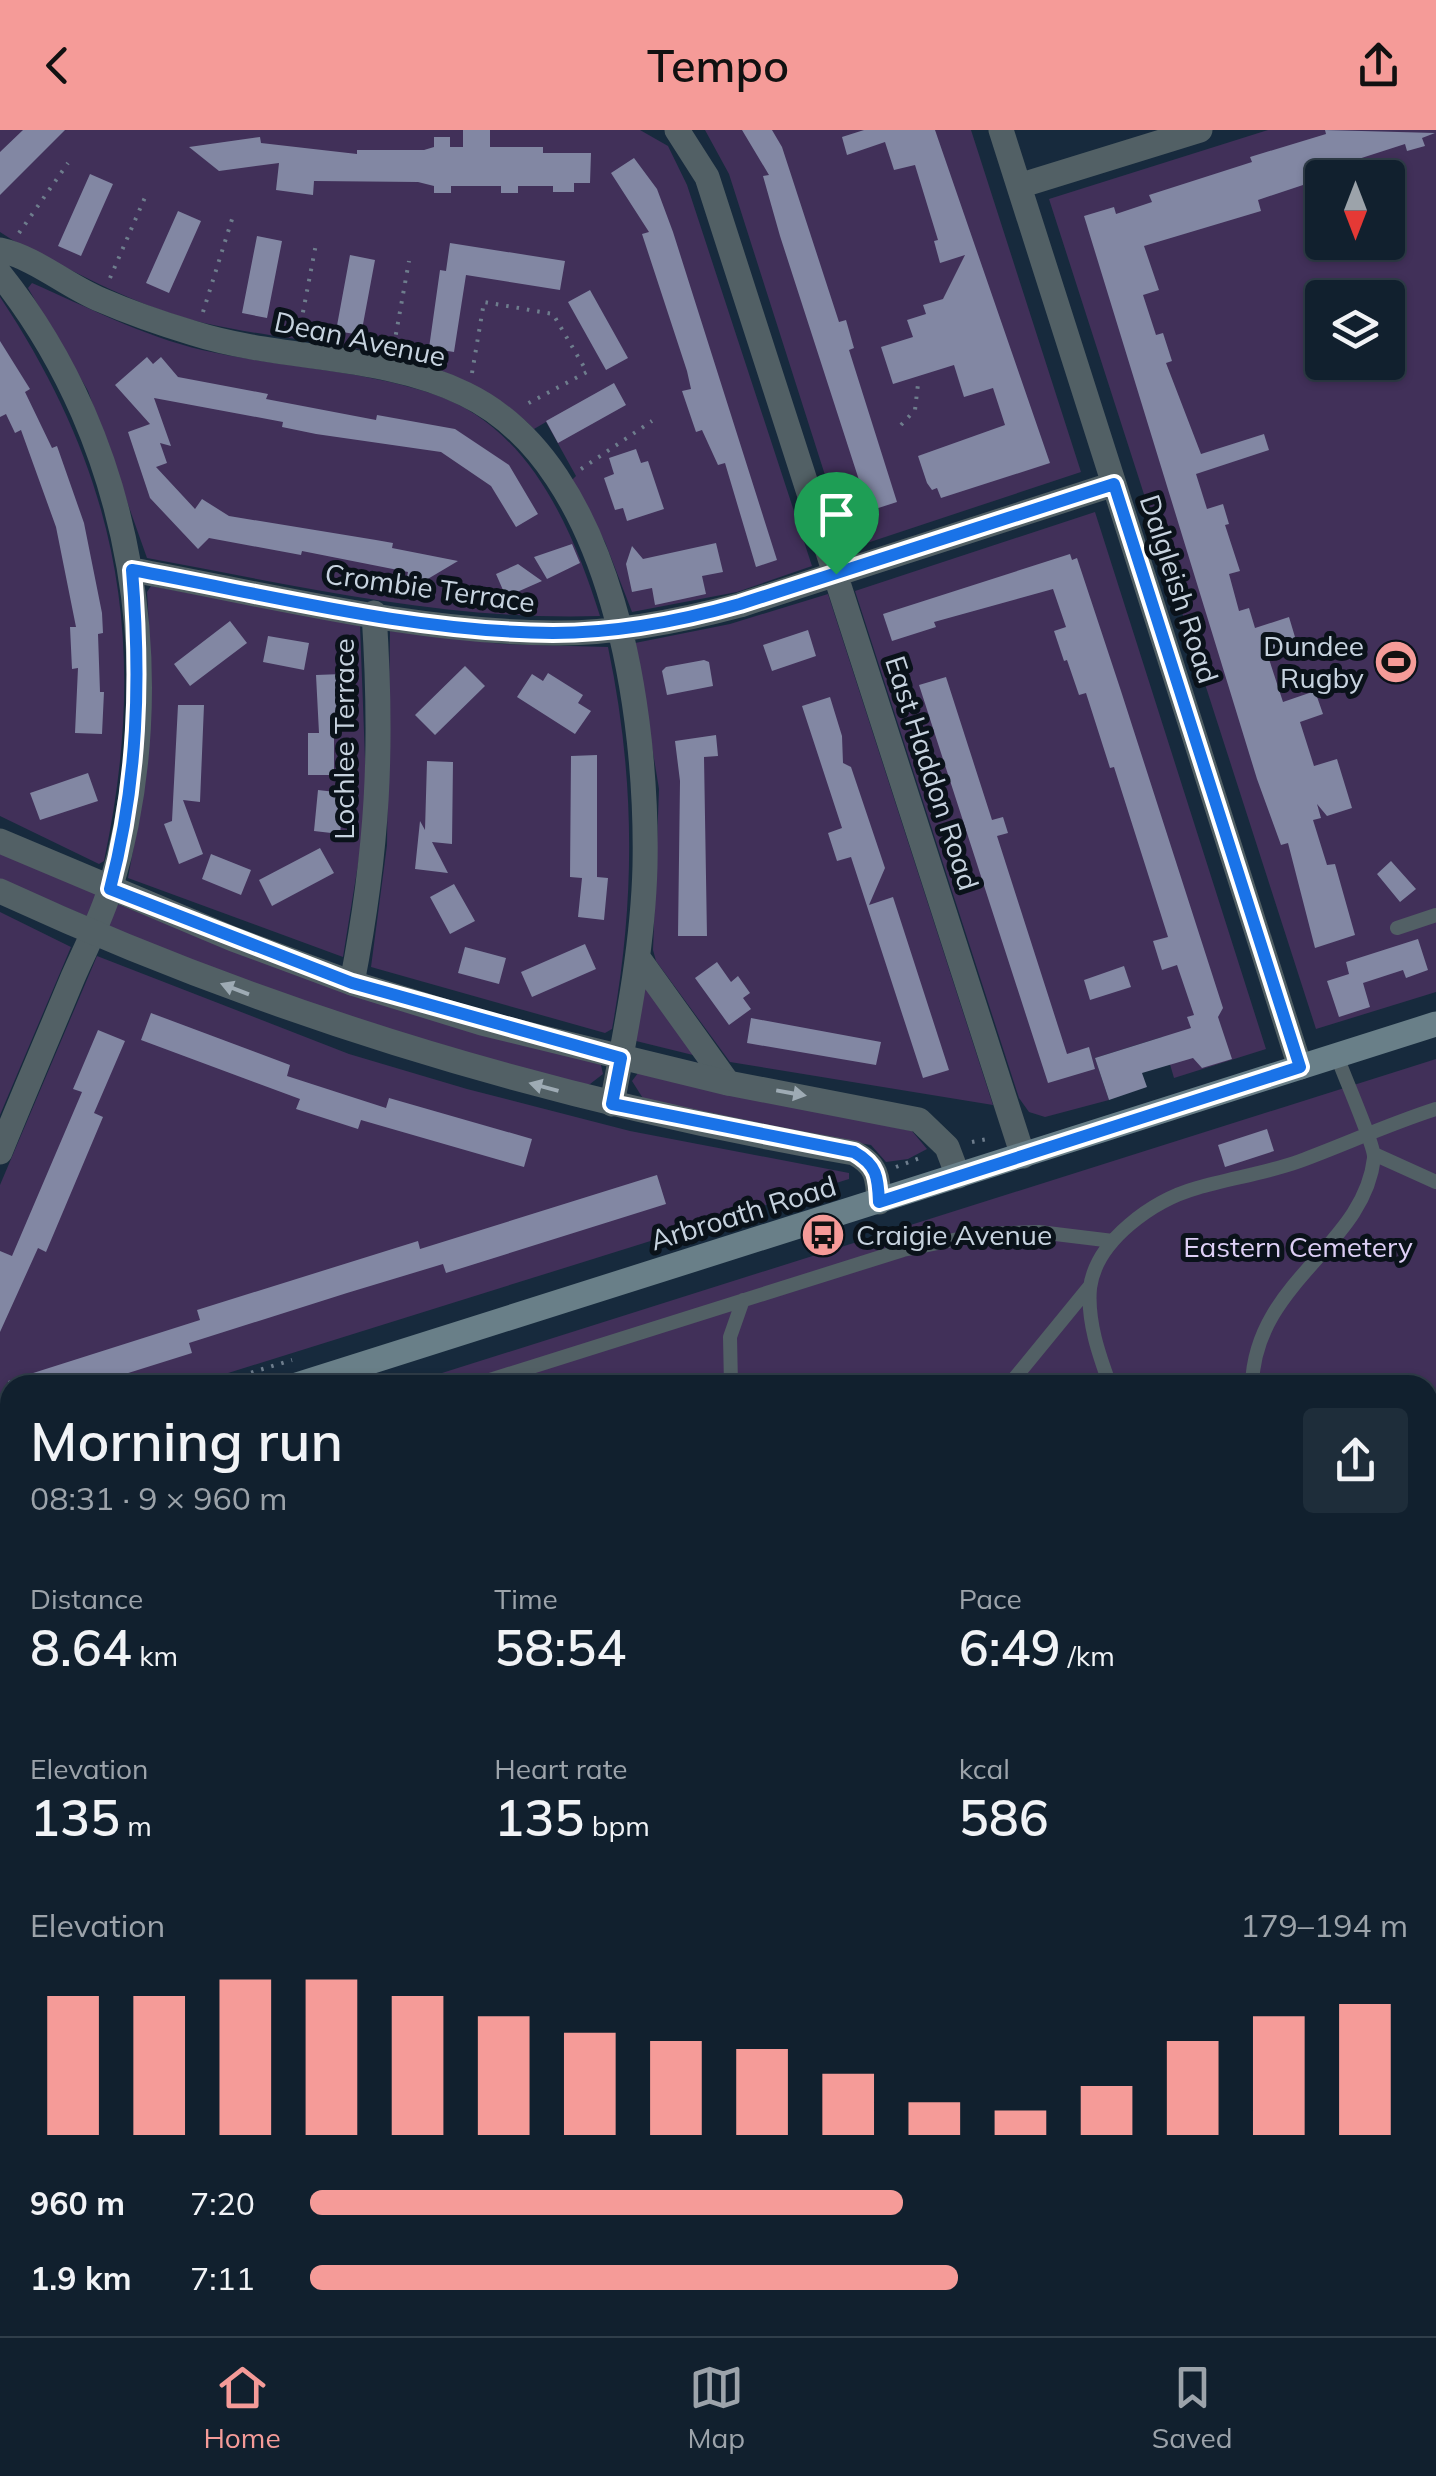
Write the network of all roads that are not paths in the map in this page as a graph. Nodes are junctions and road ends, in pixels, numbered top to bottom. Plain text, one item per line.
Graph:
1 (677, 130) edge
2 (1001, 130) edge
3 (1200, 130) edge
4 (1018, 186) junction
5 (3, 258) edge
6 (1114, 484) junction
7 (132, 570) junction
8 (836, 574) junction
9 (374, 613) junction
10 (618, 629) junction
11 (0, 841) edge
12 (110, 889) junction
13 (0, 891) edge
14 (1436, 915) edge
15 (1397, 928) dead end
16 (92, 933) junction
17 (639, 959) junction
18 (352, 983) junction
19 (1436, 1024) edge
20 (1338, 1056) junction
21 (621, 1058) junction
22 (1300, 1067) junction
23 (728, 1082) junction
24 (612, 1104) junction
25 (1436, 1109) edge
26 (1365, 1132) junction
27 (0, 1152) edge
28 (1374, 1154) junction
29 (1024, 1156) junction
30 (958, 1176) junction
31 (1436, 1182) edge
32 (879, 1202) junction
33 (1113, 1241) junction
34 (1090, 1286) junction
35 (743, 1300) junction
36 (329, 1375) edge
37 (506, 1375) edge
38 (731, 1375) edge
39 (1017, 1375) edge
40 (1107, 1375) edge
41 (1252, 1375) edge

1 - 8 street, East Haddon Road
2 - 4 street, Dalgleish Road
3 - 4 street
4 - 6 street, Dalgleish Road
5 - 7 street
5 - 10 street, Dean Avenue
6 - 8 street, Crombie Terrace
6 - 22 street, Dalgleish Road
7 - 9 street, Crombie Terrace
7 - 12 street
8 - 10 street, Crombie Terrace
8 - 29 street, East Haddon Road
9 - 10 street, Crombie Terrace
9 - 18 street, Lochlee Terrace
10 - 17 street, Dean Avenue
11 - 12 street
12 - 16 street
12 - 18 street
13 - 16 street
14 - 15 lane
24 -> 16 street
16 - 27 street
17 - 21 street, Dean Avenue
17 - 23 street
18 - 21 street
19 - 20 main road, Arbroath Road
20 - 22 main road, Arbroath Road
20 - 26 lane
21 - 23 street
21 - 24 street, Dean Avenue
22 - 29 main road, Arbroath Road
23 -> 30 street
24 - 32 street
25 - 26 lane
26 - 28 lane
26 - 33 lane
28 - 31 lane
28 - 41 lane
29 - 30 main road, Arbroath Road
30 - 32 main road, Arbroath Road
32 - 36 main road, Arbroath Road
33 - 34 lane
33 - 35 lane
34 - 39 lane
34 - 40 lane
35 - 37 lane
35 - 38 lane

